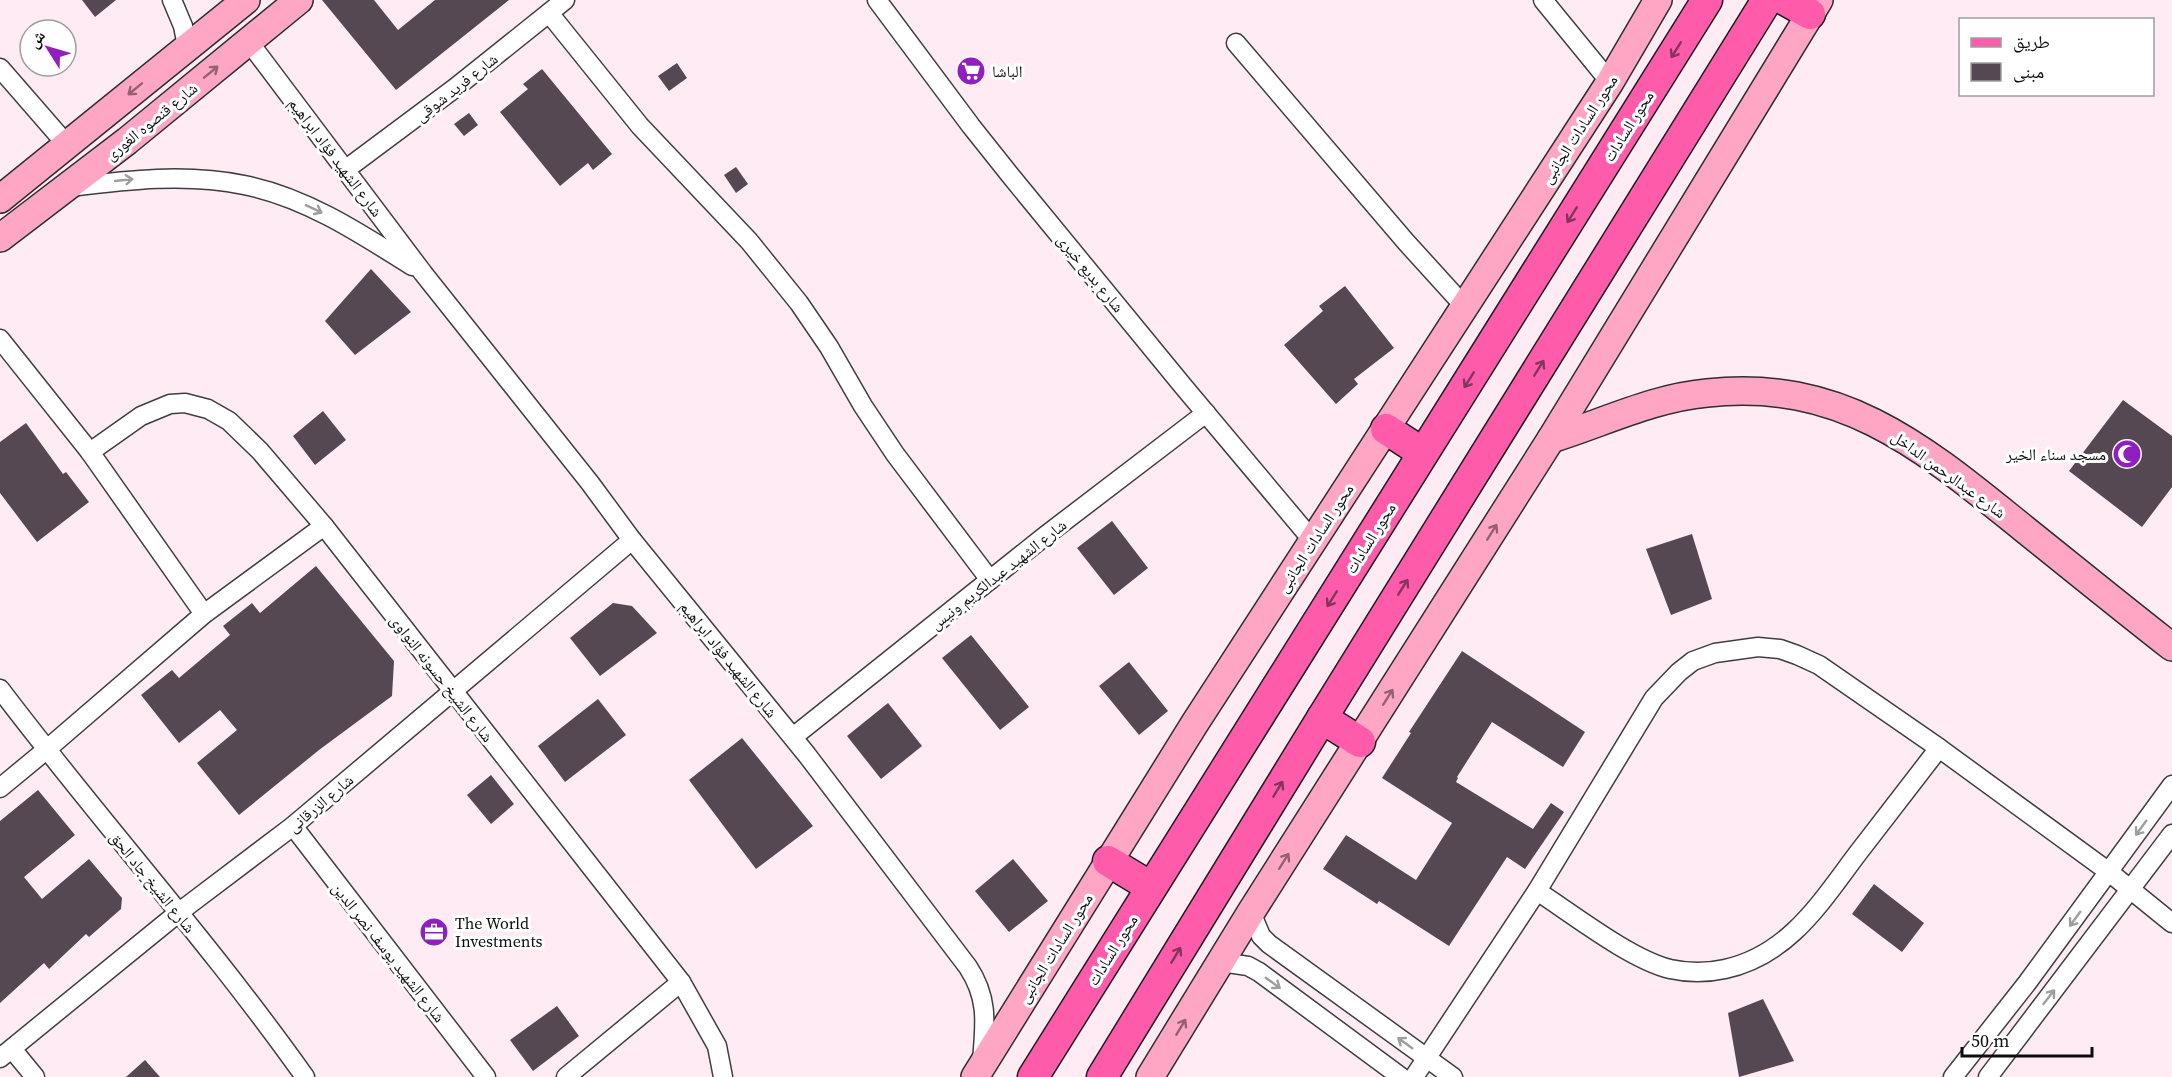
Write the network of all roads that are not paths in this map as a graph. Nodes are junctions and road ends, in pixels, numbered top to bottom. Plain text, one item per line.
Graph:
1 (172, 0) edge
2 (299, 0) edge
3 (565, 0) edge
4 (877, 0) edge
5 (1543, 0) edge
6 (1659, 0) edge
7 (1707, 0) edge
8 (1767, 0) edge
9 (236, 2) edge
10 (1804, 5) edge
11 (549, 13) junction
12 (249, 42) junction
13 (1236, 43) dead end
14 (188, 46) junction
15 (0, 68) edge
16 (1610, 82) junction
17 (67, 145) junction
18 (345, 170) junction
19 (65, 187) junction
20 (0, 199) edge
21 (0, 238) edge
22 (423, 273) junction
23 (1465, 307) junction
24 (0, 339) edge
25 (1206, 413) junction
26 (1386, 429) junction
27 (1551, 440) junction
28 (90, 452) junction
29 (1423, 453) junction
30 (324, 526) junction
31 (632, 540) junction
32 (1313, 541) junction
33 (990, 580) junction
34 (204, 614) junction
35 (2172, 647) edge
36 (0, 689) edge
37 (452, 692) junction
38 (1322, 718) junction
39 (792, 737) junction
40 (1360, 742) junction
41 (1939, 748) junction
42 (46, 750) junction
43 (2172, 784) edge
44 (0, 788) edge
45 (293, 826) junction
46 (2172, 834) edge
47 (1108, 861) junction
48 (2109, 872) junction
49 (1151, 887) junction
50 (2131, 890) junction
51 (1537, 891) junction
52 (1251, 912) junction
53 (178, 913) junction
54 (2172, 922) edge
55 (1221, 962) junction
56 (681, 982) junction
57 (6, 1053) edge
58 (1426, 1058) junction
59 (979, 1071) edge
60 (34, 1077) edge
61 (305, 1077) edge
62 (486, 1077) edge
63 (566, 1077) edge
64 (723, 1077) edge
65 (1033, 1077) edge
66 (1102, 1077) edge
67 (1150, 1077) edge
68 (1401, 1077) edge
69 (1414, 1077) edge
70 (1453, 1077) edge
71 (1953, 1077) edge
72 (1988, 1077) edge

1 - 14 street
2 - 12 street, شارع قنصوه الغورى
3 - 11 street, شارع فريد شوقى
4 - 25 street, شارع بديع خيرى
5 - 16 street
6 - 16 street, محور السادات الجانبى
7 -> 29 main road, محور السادات
38 -> 8 main road
9 - 14 street
10 - 27 street
11 - 18 street, شارع فريد شوقى
11 - 33 street
12 - 18 street, شارع الشهيد فؤاد ابراهيم
19 -> 12 street, شارع قنصوه الغورى
13 - 23 street
14 -> 17 street
15 - 17 street
16 - 23 street, محور السادات الجانبى
17 - 20 street
18 - 22 street, شارع الشهيد فؤاد ابراهيم
19 - 21 street, شارع قنصوه الغورى
19 -> 22 street, شارع الشهيد فؤاد ابراهيم
22 - 31 street, شارع الشهيد فؤاد ابراهيم
23 - 26 street, محور السادات الجانبى
24 - 28 street
25 - 32 street, شارع بديع خيرى
25 - 33 street, شارع الشهيد عبدالكريم ونيس
26 - 29 main road
26 - 32 street, محور السادات الجانبى
27 - 35 street, شارع عبدالرحمن الداخل
40 -> 27 street
28 - 30 street, شارع الشيخ حسونه النواوى
28 - 34 street
29 -> 49 main road, محور السادات
30 - 34 street
30 - 37 street, شارع الشيخ حسونه النواوى
31 - 37 street, شارع الزرقانى
31 - 39 street, شارع الشهيد فؤاد ابراهيم
32 - 47 street, محور السادات الجانبى
33 - 39 street, شارع الشهيد عبدالكريم ونيس
34 - 42 street
36 - 42 street, شارع الشيخ جاد الحق
37 - 45 street, شارع الزرقانى
37 - 56 street, شارع الشيخ حسونه النواوى
38 - 40 main road
66 -> 38 main road
39 - 59 street, شارع الشهيد فؤاد ابراهيم
52 -> 40 street
41 - 48 street
41 - 51 street
41 - 51 street
42 - 44 street
42 - 53 street, شارع الشيخ جاد الحق
43 -> 48 street
45 - 53 street, شارع الزرقانى
45 - 62 street, شارع الشهيد يوسف نصر الدين
46 - 50 street
47 - 49 main road
47 - 59 street, محور السادات الجانبى
48 - 50 street
48 -> 71 street
49 - 65 main road, محور السادات
50 - 54 street
72 -> 50 street
51 - 58 street
52 - 55 street
58 -> 52 street
53 - 57 street, شارع الزرقانى
53 - 61 street, شارع الشيخ جاد الحق
67 -> 55 street
55 -> 68 street
56 - 63 street
56 - 64 street, شارع الشيخ حسونه النواوى
57 - 60 street
58 - 69 street
58 - 70 street

